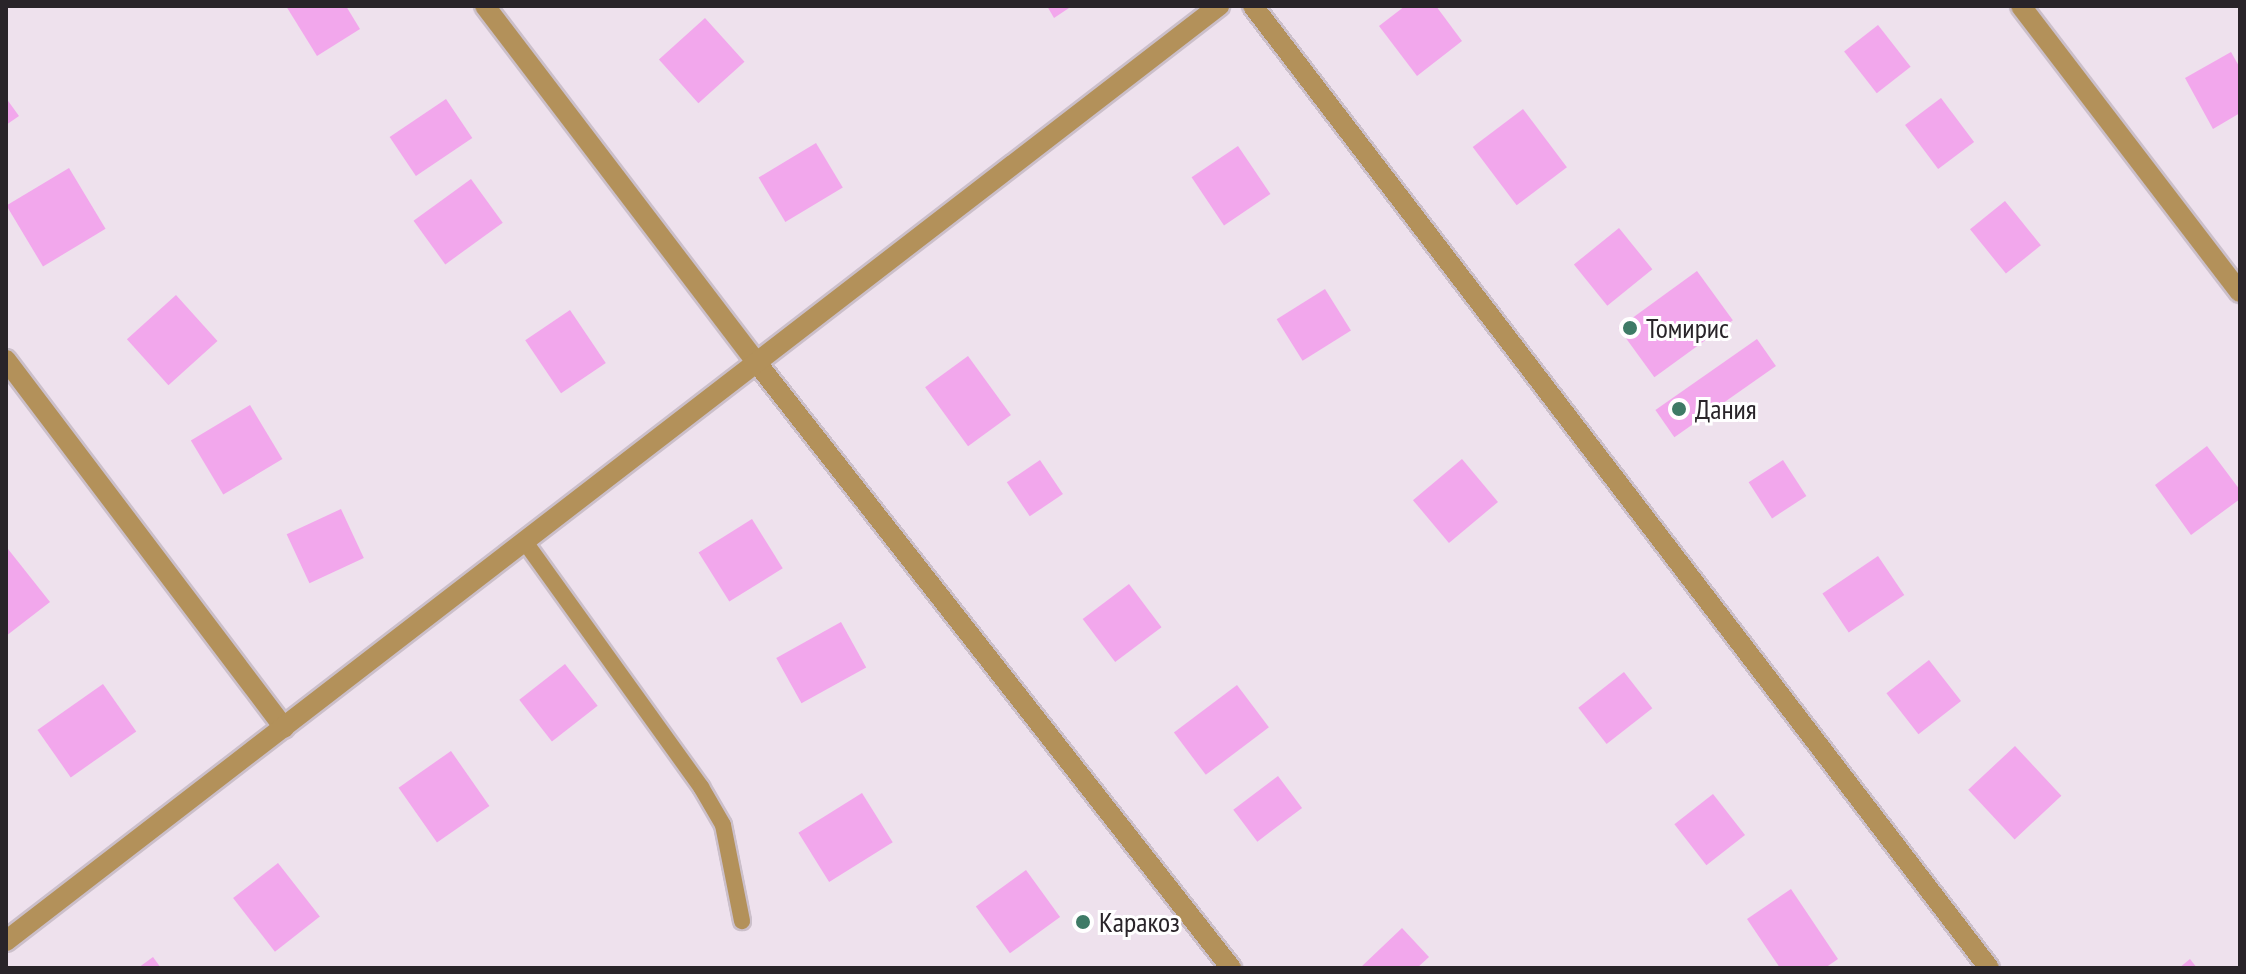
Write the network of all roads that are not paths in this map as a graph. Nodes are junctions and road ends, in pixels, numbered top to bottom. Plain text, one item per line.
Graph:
1 (485, 6) edge
2 (1219, 6) edge
3 (1253, 6) edge
4 (2021, 6) edge
5 (2240, 292) edge
6 (6, 360) edge
7 (757, 363) junction
8 (525, 542) junction
9 (284, 728) junction
10 (742, 921) dead end
11 (6, 941) edge
12 (1231, 968) edge
13 (1989, 968) edge

1 - 7 street
2 - 7 street
3 - 13 street
4 - 5 street
6 - 9 street
7 - 8 street
7 - 12 street
8 - 9 street
8 - 10 lane
9 - 11 street

